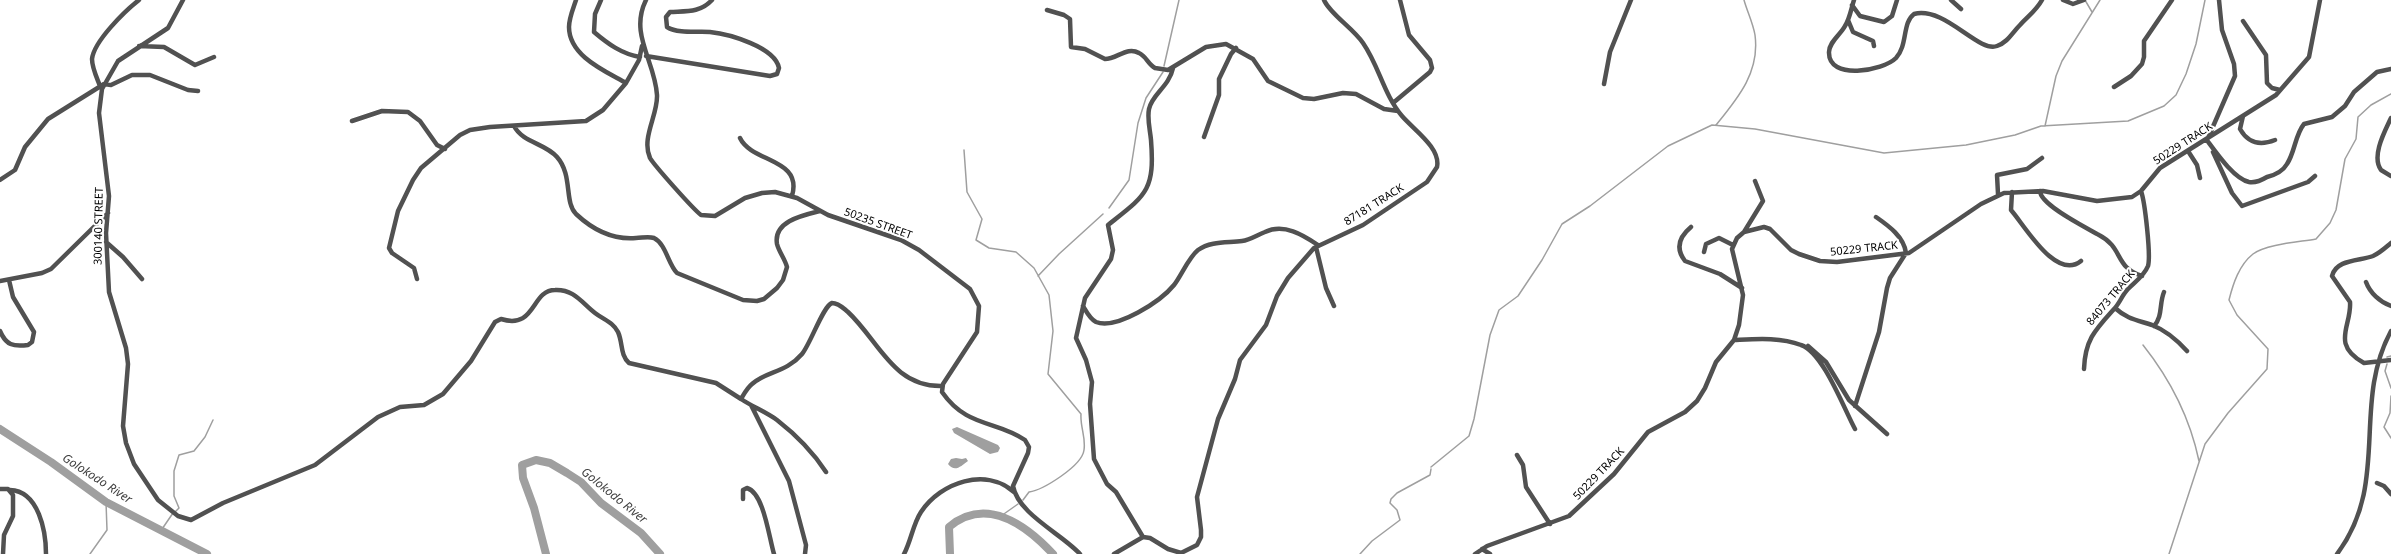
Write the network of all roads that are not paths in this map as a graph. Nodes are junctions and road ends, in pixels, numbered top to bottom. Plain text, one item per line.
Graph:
1 (139, 0) edge
2 (183, 0) edge
3 (576, 0) edge
4 (601, 0) edge
5 (646, 0) edge
6 (712, 0) edge
7 (1324, 0) edge
8 (1400, 0) edge
9 (1631, 0) edge
10 (1897, 0) edge
11 (1951, 0) edge
12 (2042, 0) edge
13 (2063, 0) edge
14 (2084, 0) edge
15 (2172, 0) edge
16 (2219, 0) edge
17 (2320, 0) edge
18 (1853, 2) edge
19 (1047, 10) dead end
20 (1961, 10) dead end
21 (1848, 20) junction
22 (2243, 21) dead end
23 (642, 44) junction
24 (138, 46) junction
25 (1874, 46) dead end
26 (1236, 48) junction
27 (646, 56) junction
28 (214, 57) dead end
29 (640, 57) junction
30 (1173, 68) junction
31 (2391, 68) edge
32 (626, 83) junction
33 (1604, 84) dead end
34 (102, 85) junction
35 (2114, 87) dead end
36 (2280, 90) junction
37 (198, 91) dead end
38 (1393, 103) junction
39 (1398, 111) junction
40 (2243, 115) junction
41 (2391, 118) edge
42 (352, 121) dead end
43 (514, 126) junction
44 (1204, 137) dead end
45 (740, 138) dead end
46 (2207, 139) junction
47 (2275, 140) dead end
48 (2210, 145) junction
49 (445, 149) junction
50 (2188, 151) junction
51 (2042, 158) dead end
52 (2315, 176) dead end
53 (2391, 176) edge
54 (2200, 178) dead end
55 (0, 180) edge
56 (1756, 181) dead end
57 (2040, 191) junction
58 (2141, 191) junction
59 (2012, 192) junction
60 (1998, 194) junction
61 (792, 196) junction
62 (820, 211) junction
63 (108, 213) junction
64 (1876, 217) dead end
65 (1691, 227) dead end
66 (1744, 232) junction
67 (106, 242) junction
68 (2391, 243) edge
69 (1733, 244) junction
70 (1317, 246) junction
71 (1704, 252) dead end
72 (1906, 254) junction
73 (2081, 261) dead end
74 (2142, 276) junction
75 (142, 279) dead end
76 (417, 279) dead end
77 (9, 280) junction
78 (0, 281) edge
79 (2366, 282) dead end
80 (1742, 288) junction
81 (2164, 292) dead end
82 (1083, 306) junction
83 (1334, 306) dead end
84 (2391, 306) edge
85 (2115, 308) junction
86 (2154, 326) junction
87 (0, 331) edge
88 (2391, 331) edge
89 (1734, 340) junction
90 (1803, 345) junction
91 (2187, 351) dead end
92 (2390, 361) edge
93 (2380, 362) junction
94 (2084, 369) dead end
95 (942, 386) junction
96 (741, 399) junction
97 (751, 405) junction
98 (1855, 406) junction
99 (2378, 411) dead end
100 (1855, 429) dead end
101 (1888, 434) dead end
102 (1517, 454) dead end
103 (826, 472) dead end
104 (2378, 477) dead end
105 (0, 490) edge
106 (10, 490) junction
107 (1014, 492) junction
108 (2391, 494) edge
109 (742, 499) dead end
110 (1550, 524) junction
111 (2358, 529) dead end
112 (1142, 537) junction
113 (1482, 549) junction
114 (3, 554) edge
115 (46, 554) edge
116 (774, 554) edge
117 (805, 554) edge
118 (904, 554) edge
119 (1080, 554) edge
120 (1114, 554) edge
121 (1475, 554) edge
122 (1490, 554) edge
123 (2337, 554) edge

1 - 34 street
2 - 24 street, 300140 STREET
3 - 32 street
4 - 29 street
5 - 23 street, 50235 STREET
6 - 27 street
7 - 38 street, 87181 TRACK
8 - 38 street
9 - 33 street
10 - 18 street
11 - 20 street
12 - 21 street
13 - 14 street
15 - 35 street
16 - 46 street
17 - 36 street, 50229 TRACK
18 - 21 street
19 - 30 street
21 - 25 street
22 - 36 street
23 - 27 street, 50235 STREET
23 - 29 street
24 - 28 street
24 - 34 street, 300140 STREET
26 - 30 street
26 - 39 street
26 - 44 street
27 - 61 street, 50235 STREET
29 - 32 street
30 - 82 street
31 - 48 street
32 - 43 street
34 - 37 street
34 - 55 street
34 - 63 street, 300140 STREET
36 - 40 street, 50229 TRACK
38 - 39 street, 87181 TRACK
39 - 70 street, 87181 TRACK
40 - 46 street, 50229 TRACK
40 - 47 street
41 - 53 street
42 - 49 street
43 - 49 street
43 - 62 street
45 - 61 street
46 - 48 street
46 - 50 street, 50229 TRACK
48 - 52 street
49 - 76 street
50 - 54 street
50 - 58 street, 50229 TRACK
51 - 60 street
56 - 66 street
57 - 58 street, 50229 TRACK
57 - 59 street, 50229 TRACK
57 - 74 street
58 - 74 street, 84073 TRACK
59 - 60 street, 50229 TRACK
59 - 73 street
60 - 72 street, 50229 TRACK
61 - 62 street, 50235 STREET
62 - 95 street, 50235 STREET
63 - 67 street, 300140 STREET
63 - 77 street
64 - 72 street
65 - 80 street
66 - 69 street
66 - 72 street, 50229 TRACK
67 - 75 street
67 - 96 street, 300140 STREET
68 - 93 street
69 - 71 street
69 - 80 street, 50229 TRACK
70 - 82 street
70 - 83 street
70 - 112 street, 87181 TRACK
72 - 98 street
74 - 85 street, 84073 TRACK
77 - 78 street
77 - 87 street
79 - 84 street
80 - 89 street, 50229 TRACK
81 - 86 street
82 - 112 street
85 - 86 street
85 - 94 street, 84073 TRACK
86 - 91 street
88 - 93 street
89 - 90 street
89 - 110 street, 50229 TRACK
90 - 98 street
90 - 100 street
92 - 93 street
93 - 99 street
95 - 96 street
95 - 107 street
96 - 97 street
97 - 103 street
97 - 117 street
98 - 101 street
102 - 110 street
104 - 108 street
105 - 106 street
106 - 114 street
106 - 115 street
107 - 118 street
107 - 119 street
109 - 116 street
110 - 113 street, 50229 TRACK
111 - 123 street
112 - 120 street
113 - 121 street, 50229 TRACK
113 - 122 street

